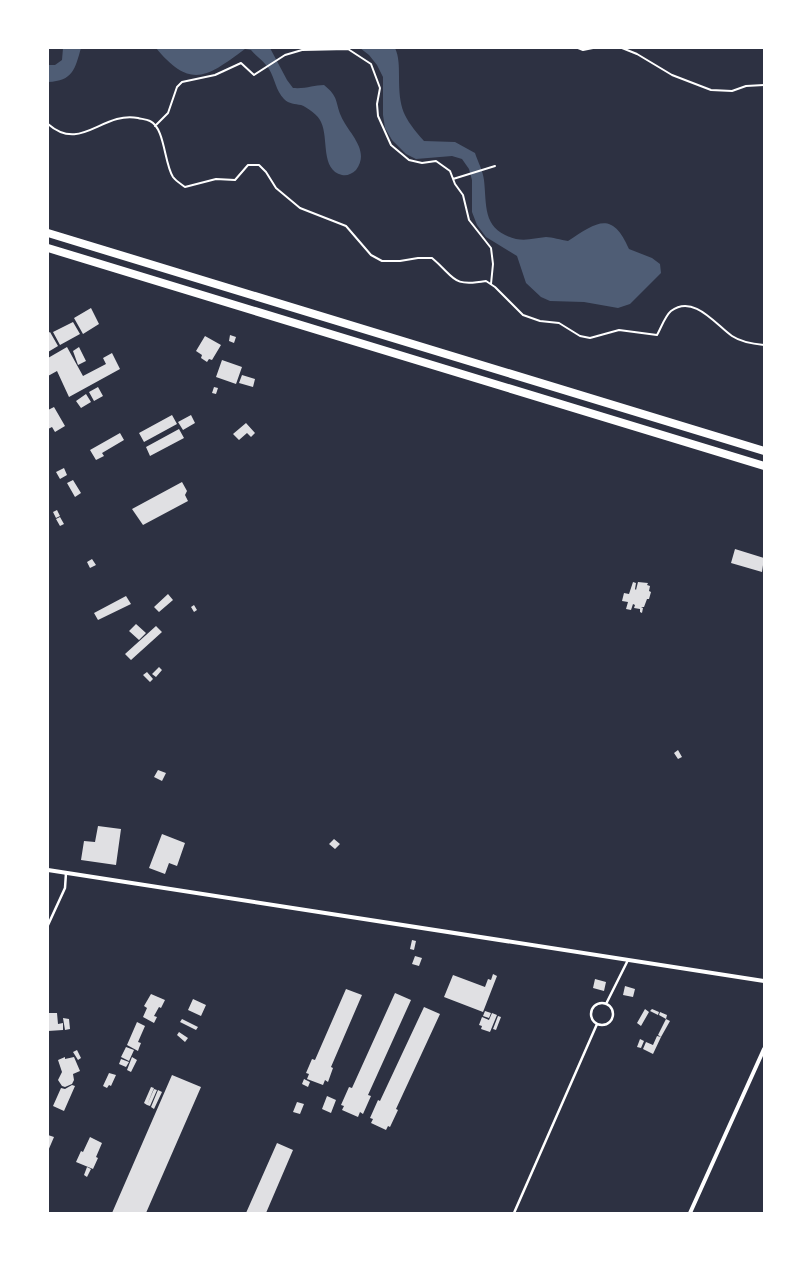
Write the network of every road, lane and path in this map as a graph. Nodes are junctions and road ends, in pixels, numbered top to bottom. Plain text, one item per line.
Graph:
1 (578, 48) edge
2 (593, 48) edge
3 (622, 48) edge
4 (764, 85) edge
5 (48, 124) edge
6 (154, 126) junction
7 (495, 166) dead end
8 (453, 179) junction
9 (48, 233) edge
10 (48, 248) edge
11 (491, 284) junction
12 (764, 345) edge
13 (764, 451) edge
14 (764, 466) edge
15 (48, 870) edge
16 (66, 873) junction
17 (48, 926) edge
18 (628, 959) junction
19 (764, 981) edge
20 (606, 1004) junction
21 (597, 1024) junction
22 (764, 1049) edge
23 (514, 1213) edge
24 (690, 1213) edge

1 - 2 path
3 - 4 path
5 - 6 path
6 - 8 path
6 - 11 path
7 - 8 path
8 - 11 path
9 - 13 highway
10 - 14 highway
11 - 12 path
15 - 16 street
16 - 17 lane
16 - 18 street
18 - 19 street
18 - 20 lane
20 - 21 lane
20 - 21 lane
21 - 23 lane
22 - 24 street

